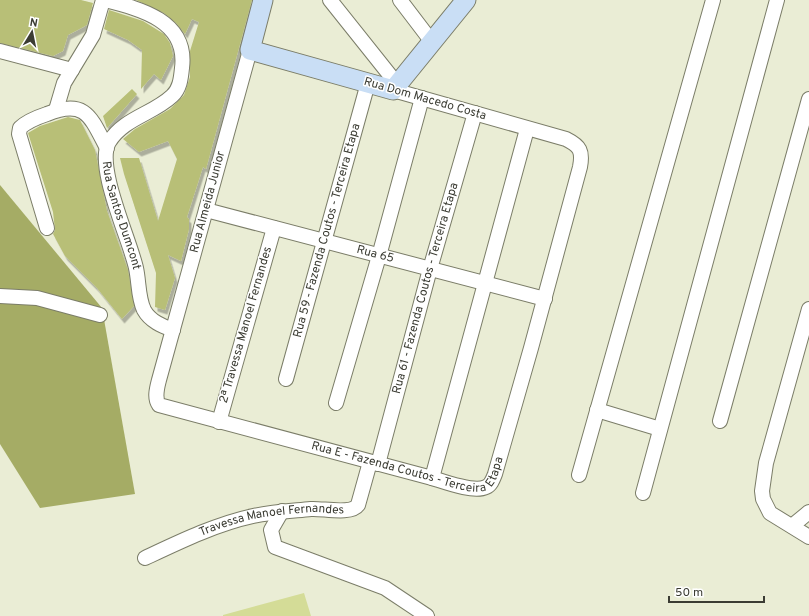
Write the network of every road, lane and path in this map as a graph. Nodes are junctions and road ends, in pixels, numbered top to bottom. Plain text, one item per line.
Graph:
1 (104, 0) edge
2 (263, 0) edge
3 (330, 0) edge
4 (400, 0) edge
5 (466, 0) edge
6 (713, 0) edge
7 (776, 0) edge
8 (432, 42) junction
9 (250, 50) junction
10 (0, 51) edge
11 (72, 70) junction
12 (368, 83) junction
13 (395, 87) junction
14 (422, 98) junction
15 (809, 100) edge
16 (56, 110) junction
17 (475, 113) junction
18 (527, 128) junction
19 (107, 148) junction
20 (580, 167) joint
21 (206, 210) junction
22 (47, 228) dead end
23 (274, 228) junction
24 (325, 241) junction
25 (379, 256) junction
26 (430, 269) junction
27 (485, 284) junction
28 (0, 296) edge
29 (545, 299) junction
30 (809, 309) edge
31 (100, 315) dead end
32 (173, 330) junction
33 (286, 379) dead end
34 (336, 403) dead end
35 (159, 404) joint
36 (597, 410) junction
37 (720, 421) dead end
38 (219, 422) junction
39 (660, 429) junction
40 (374, 463) junction
41 (579, 475) dead end
42 (432, 478) junction
43 (643, 493) dead end
44 (282, 511) junction
45 (809, 512) edge
46 (792, 526) junction
47 (809, 536) edge
48 (145, 558) dead end
49 (427, 616) edge

1 - 11 street
1 - 19 street, Rua Santos Dumcont
2 - 9 main road, Rua Almeida Junior
3 - 13 street
4 - 8 street
5 - 8 main road
6 - 36 street
7 - 39 street
8 - 13 main road
9 - 12 main road, Rua Dom Macedo Costa
9 - 21 street, Rua Almeida Junior
10 - 11 street
11 - 16 street
12 - 13 main road, Rua Dom Macedo Costa
12 - 24 street, Rua 59 - Fazenda Coutos - Terceira Etapa
13 - 14 street, Rua Dom Macedo Costa
14 - 17 street, Rua Dom Macedo Costa
14 - 25 street
15 - 37 street
16 - 19 street
16 - 22 street
17 - 18 street, Rua Dom Macedo Costa
17 - 26 street, Rua 61 - Fazenda Coutos - Terceira Etapa
18 - 20 street, Rua Dom Macedo Costa
18 - 27 street
19 - 32 street, Rua Santos Dumcont
20 - 29 street, Rua E - Fazenda Coutos - Terceira Etapa
21 - 23 street, Rua 65
21 - 32 street, Rua Almeida Junior
23 - 24 street, Rua 65
23 - 38 street, 2ª Travessa Manoel Fernandes
24 - 25 street, Rua 65
24 - 33 street, Rua 59 - Fazenda Coutos - Terceira Etapa
25 - 26 street, Rua 65
25 - 34 street
26 - 27 street, Rua 65
26 - 40 street, Rua 61 - Fazenda Coutos - Terceira Etapa
27 - 29 street, Rua 65
27 - 42 street
28 - 31 street
29 - 42 street, Rua E - Fazenda Coutos - Terceira Etapa
30 - 46 street
32 - 35 street, Rua Almeida Junior
35 - 38 street, Rua E - Fazenda Coutos - Terceira Etapa
36 - 39 street
36 - 41 street
38 - 40 street, Rua E - Fazenda Coutos - Terceira Etapa
39 - 43 street
40 - 42 street, Rua E - Fazenda Coutos - Terceira Etapa
40 - 44 street, Travessa Manoel Fernandes
44 - 48 street, Travessa Manoel Fernandes
44 - 49 street
45 - 46 street
46 - 47 street

